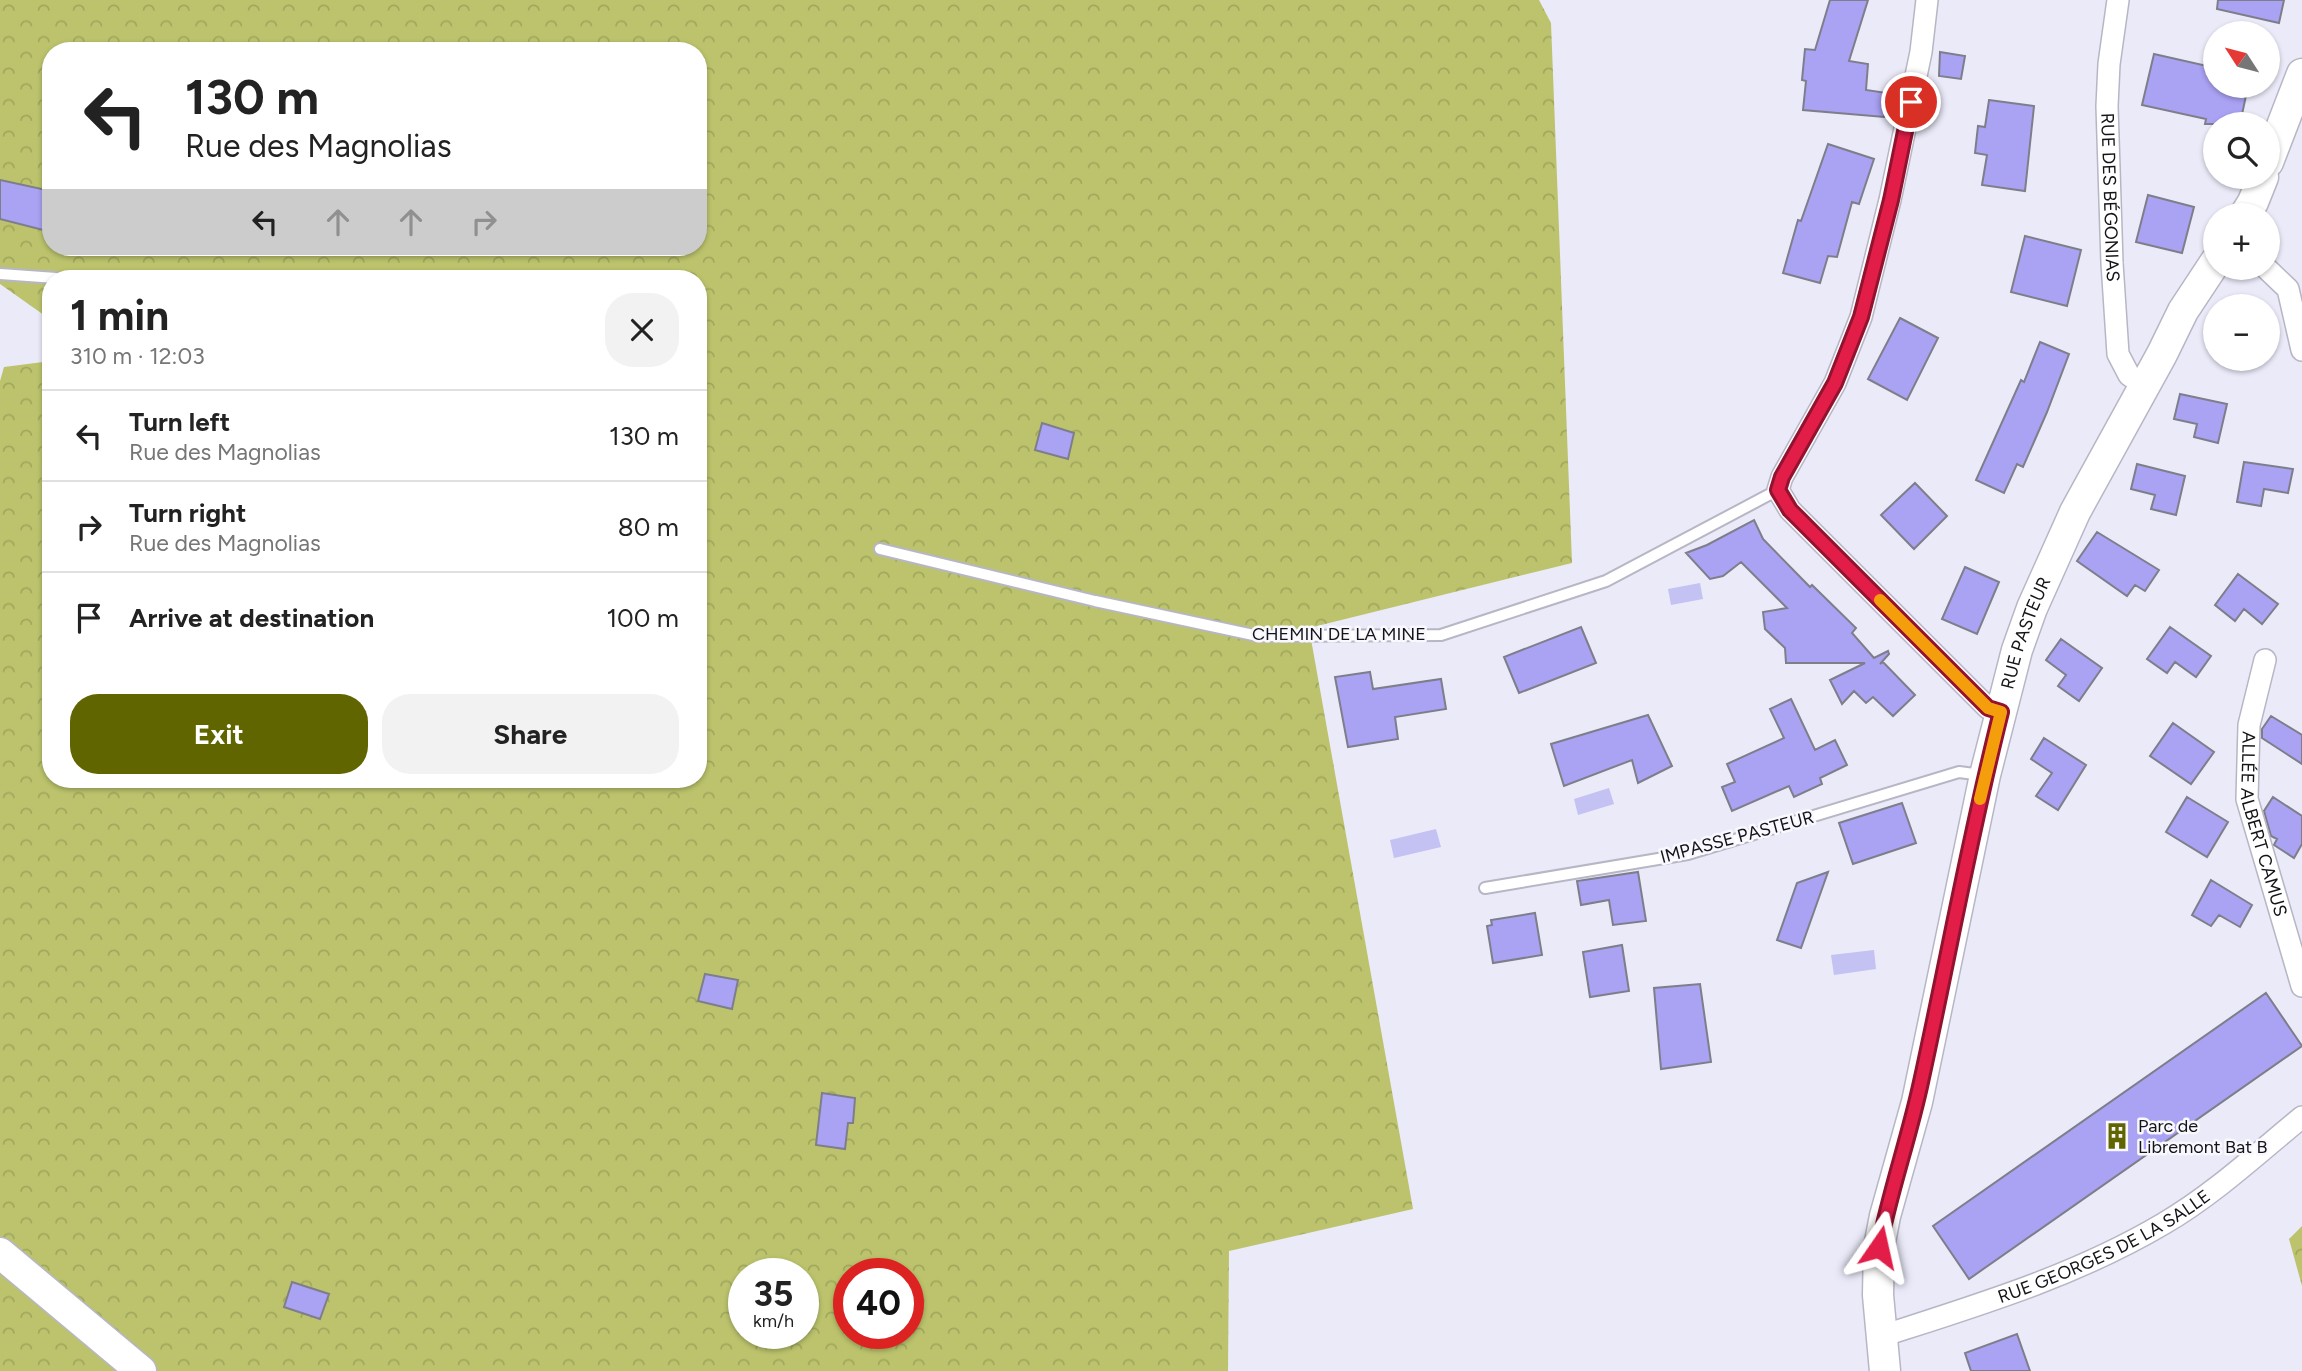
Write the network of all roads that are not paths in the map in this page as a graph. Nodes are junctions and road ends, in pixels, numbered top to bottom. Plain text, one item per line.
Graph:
1 (1927, 0) edge
2 (2118, 0) edge
3 (2302, 74) edge
4 (2280, 132) edge
5 (0, 274) edge
6 (42, 277) edge
7 (2203, 280) edge
8 (2279, 280) edge
9 (2302, 350) edge
10 (2144, 384) junction
11 (1778, 490) junction
12 (880, 548) dead end
13 (2265, 660) dead end
14 (2001, 712) junction
15 (1985, 775) junction
16 (1485, 888) dead end
17 (2302, 986) edge
18 (2302, 1117) edge
19 (0, 1253) edge
20 (1881, 1336) junction
21 (141, 1371) edge
22 (1885, 1371) edge

1 - 11 street
2 - 10 street, RUE DES BÉGONIAS
3 - 4 street
5 - 6 lane
7 - 10 street, RUE PASTEUR
8 - 9 street
10 - 14 street, RUE PASTEUR
11 - 12 lane, CHEMIN DE LA MINE
11 - 14 street
13 - 17 street, ALLÉE ALBERT CAMUS
14 - 15 street, RUE PASTEUR
15 - 16 lane, IMPASSE PASTEUR
15 - 20 street, RUE PASTEUR
18 - 20 street, RUE GEORGES DE LA SALLE
19 - 21 street
20 - 22 street, RUE PASTEUR

